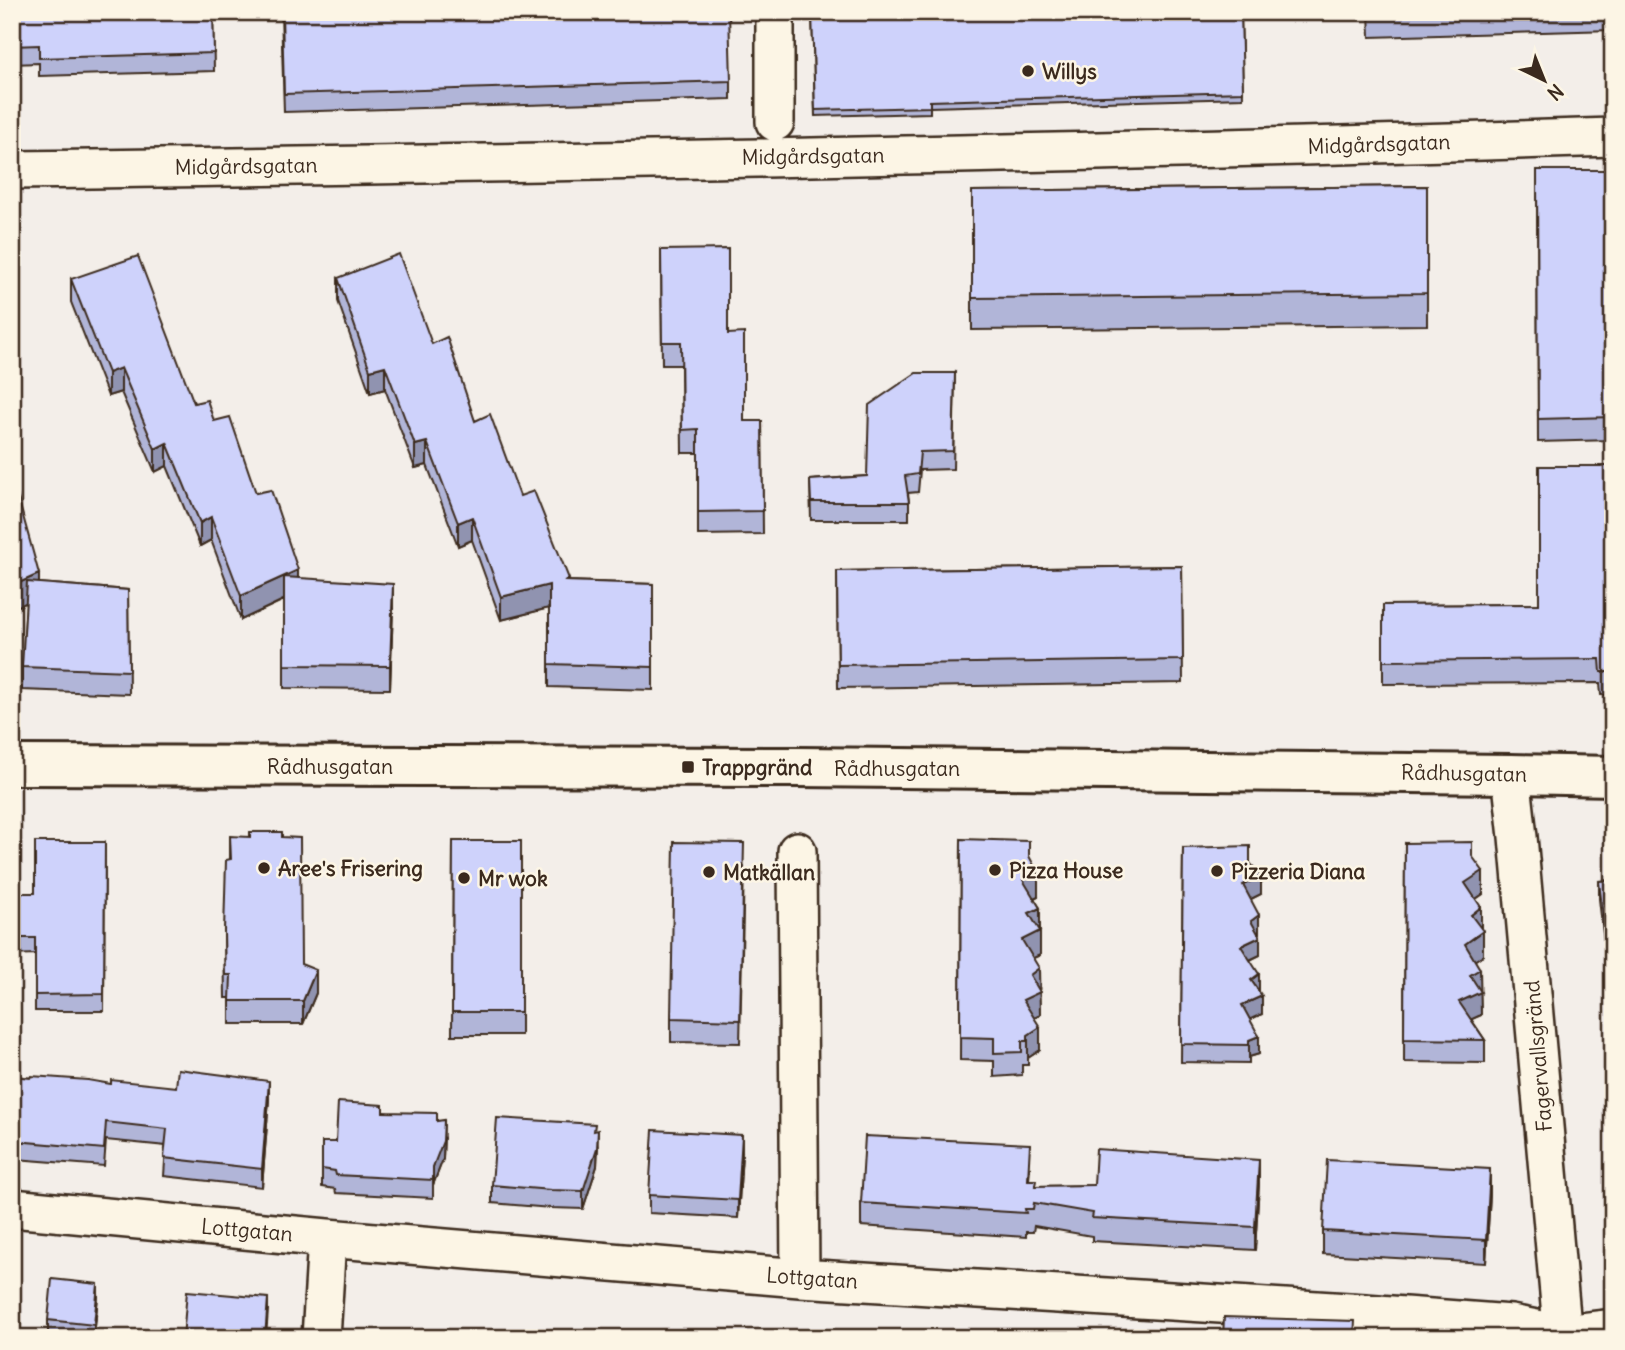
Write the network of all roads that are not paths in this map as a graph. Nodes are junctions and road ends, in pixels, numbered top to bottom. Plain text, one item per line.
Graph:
1 (775, 12) edge
2 (775, 122) dead end
3 (1613, 136) edge
4 (12, 170) edge
5 (12, 765) edge
6 (1511, 774) junction
7 (1613, 776) edge
8 (797, 851) dead end
9 (12, 1208) edge
10 (327, 1238) junction
11 (800, 1278) junction
12 (1613, 1328) edge
13 (1562, 1336) edge
14 (321, 1338) edge

1 - 2 street
3 - 4 street, Midgårdsgatan
5 - 6 main road, Rådhusgatan
6 - 7 main road, Rådhusgatan
6 - 13 street, Fagervallsgränd
8 - 11 street
9 - 10 street, Lottgatan
10 - 11 street, Lottgatan
10 - 14 street
11 - 13 street, Lottgatan
12 - 13 street, Lottgatan

